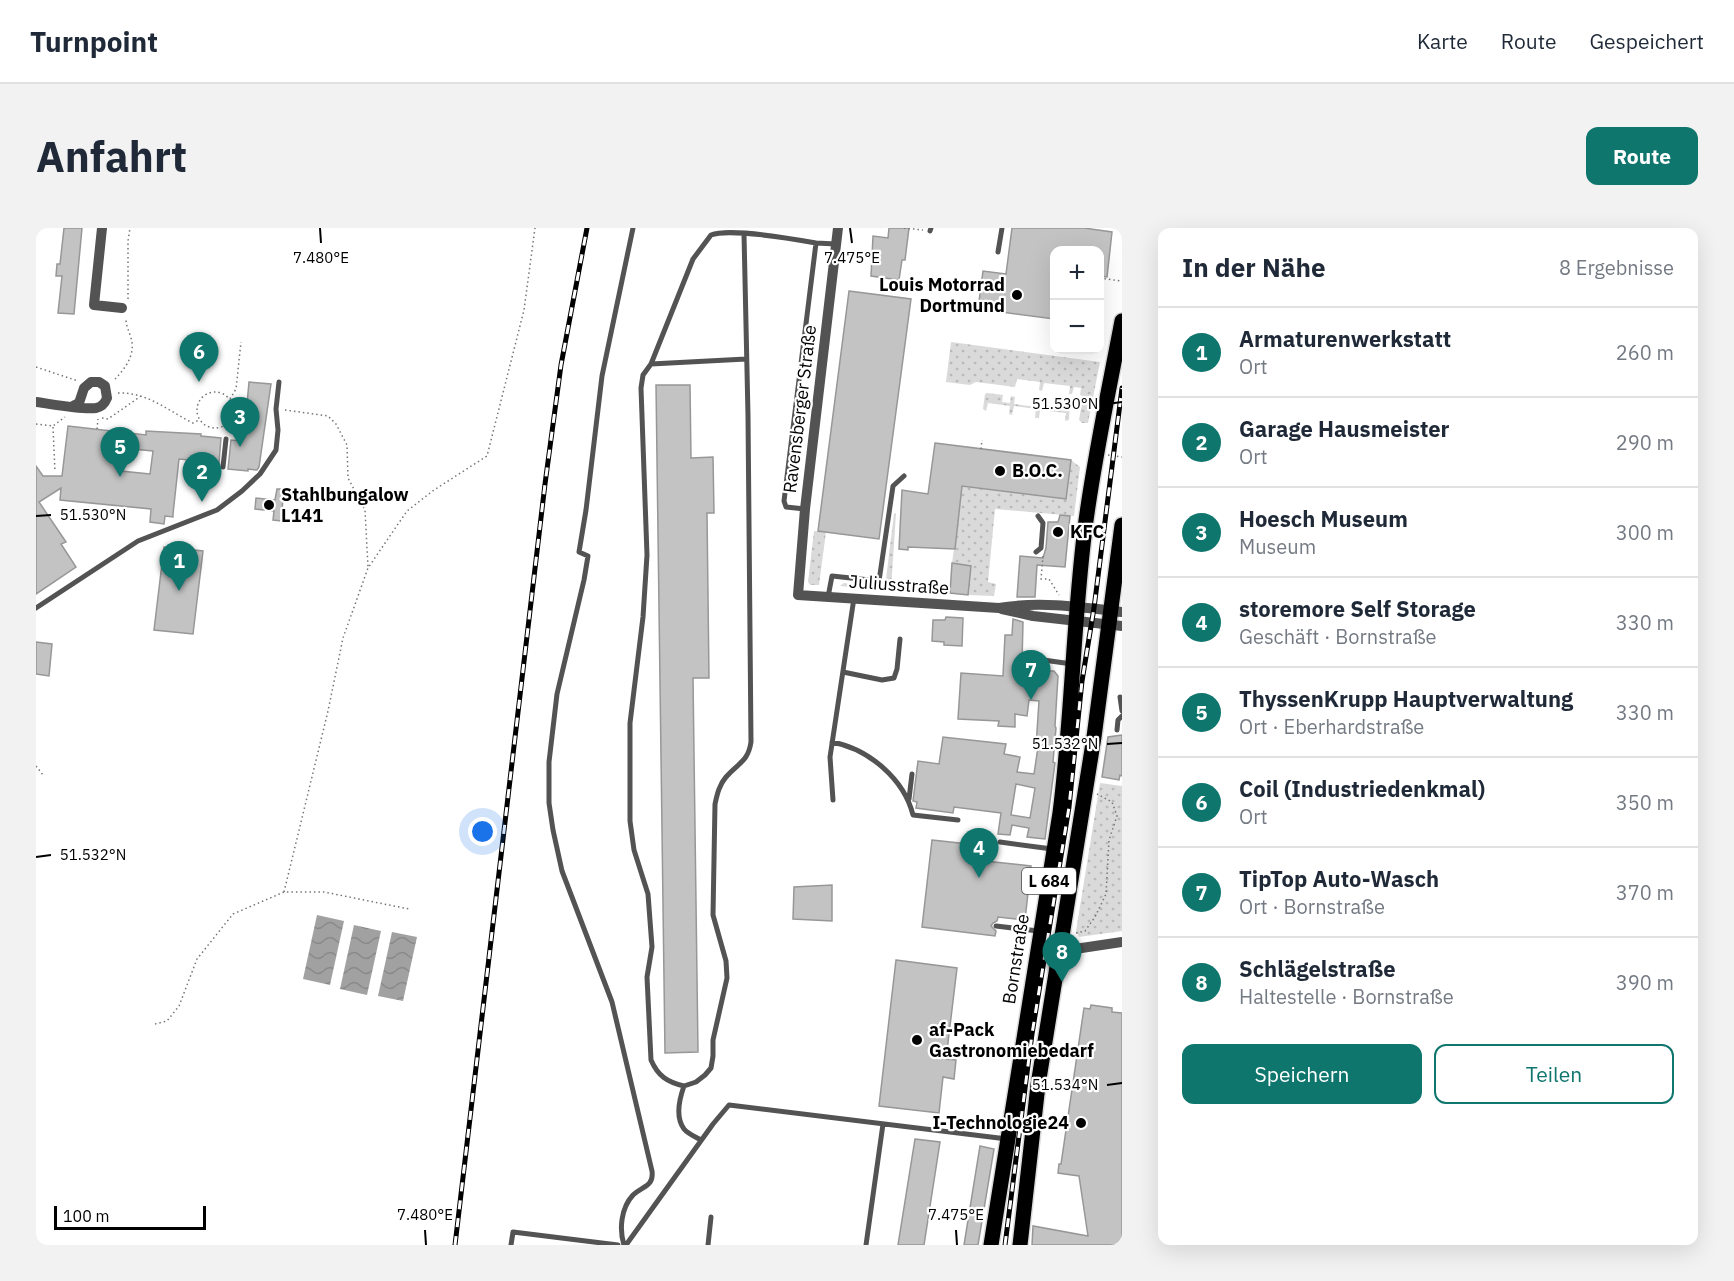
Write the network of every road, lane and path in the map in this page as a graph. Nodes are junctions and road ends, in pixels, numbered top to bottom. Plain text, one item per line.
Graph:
1 (102, 228) edge
2 (130, 228) edge
3 (535, 228) edge
4 (633, 228) edge
5 (838, 228) edge
6 (904, 228) edge
7 (1002, 228) edge
8 (931, 230) edge
9 (744, 234) junction
10 (816, 243) junction
11 (836, 244) junction
12 (998, 252) dead end
13 (1104, 279) edge
14 (1120, 281) dead end
15 (128, 298) dead end
16 (124, 311) joint
17 (1122, 321) edge
18 (241, 342) dead end
19 (746, 359) junction
20 (651, 364) junction
21 (36, 367) edge
22 (279, 382) dead end
23 (84, 388) junction
24 (111, 394) junction
25 (141, 396) junction
26 (230, 399) junction
27 (36, 402) edge
28 (276, 409) junction
29 (71, 410) junction
30 (99, 412) dead end
31 (98, 418) junction
32 (200, 420) junction
33 (36, 424) edge
34 (53, 426) junction
35 (97, 429) dead end
36 (226, 439) dead end
37 (982, 440) dead end
38 (981, 449) dead end
39 (223, 467) dead end
40 (55, 472) dead end
41 (904, 476) dead end
42 (805, 509) junction
43 (1038, 516) dead end
44 (1122, 525) edge
45 (1036, 552) dead end
46 (1045, 554) dead end
47 (368, 568) junction
48 (798, 595) joint
49 (828, 597) junction
50 (854, 598) junction
51 (1060, 598) dead end
52 (36, 608) edge
53 (1077, 614) junction
54 (1116, 618) edge
55 (900, 639) dead end
56 (1033, 660) dead end
57 (1073, 664) junction
58 (843, 672) junction
59 (1120, 697) dead end
60 (1122, 711) edge
61 (1122, 716) edge
62 (1117, 730) dead end
63 (832, 742) junction
64 (36, 766) edge
65 (912, 774) dead end
66 (43, 775) dead end
67 (1096, 794) dead end
68 (832, 800) dead end
69 (909, 800) junction
70 (958, 820) dead end
71 (1000, 842) dead end
72 (1054, 849) junction
73 (284, 892) junction
74 (409, 909) dead end
75 (996, 926) dead end
76 (1040, 932) junction
77 (1072, 934) dead end
78 (1122, 942) edge
79 (1059, 947) junction
80 (155, 1024) dead end
81 (684, 1086) junction
82 (883, 1124) junction
83 (1007, 1139) junction
84 (701, 1140) junction
85 (711, 1217) dead end
86 (511, 1245) edge
87 (618, 1245) edge
88 (625, 1245) edge
89 (708, 1245) edge
90 (866, 1245) edge
91 (991, 1245) edge
92 (1020, 1245) edge

1 - 16 street
2 - 15 path
3 - 47 path
4 - 88 lane
5 - 11 street, Ravensberger Straße
6 - 8 path
7 - 12 lane
9 - 10 lane
9 - 19 lane
9 - 20 lane
10 - 11 lane
10 - 42 lane
11 - 42 street, Ravensberger Straße
13 - 14 path
16 - 24 path
17 - 53 main road, Bornstraße / L 684
18 - 26 path
19 - 20 lane
19 - 81 lane
20 - 81 lane
21 - 23 path
22 - 28 lane
23 - 24 street
23 - 29 street
24 - 25 path
24 - 29 street
25 - 31 path
25 - 32 path
26 - 32 path
26 - 32 path
27 - 29 street
28 - 47 path
28 - 52 lane
29 - 34 path
30 - 31 path
31 - 35 path
33 - 34 path
34 - 40 path
36 - 39 lane
37 - 38 path
41 - 49 lane
42 - 48 street, Ravensberger Straße
43 - 45 lane
44 - 54 main road, L 684
46 - 51 path
47 - 73 path
48 - 49 street, Juliusstraße
49 - 50 street, Juliusstraße
50 - 53 street, Juliusstraße
50 - 58 lane
53 - 54 street, Juliusstraße
53 - 57 main road, Bornstraße / L 684
54 - 79 main road, L 684
55 - 58 lane
56 - 57 lane
57 - 72 main road, Bornstraße / L 684
58 - 63 lane
59 - 60 lane
61 - 62 lane
63 - 68 lane
63 - 69 lane
64 - 66 path
65 - 69 lane
67 - 77 path
69 - 70 lane
71 - 72 lane
72 - 76 main road, Bornstraße / L 684
73 - 74 path
73 - 80 path
75 - 76 lane
76 - 83 main road, Bornstraße / L 684
78 - 79 street
79 - 92 main road, L 684
81 - 84 lane
82 - 83 lane
82 - 84 lane
82 - 90 lane
83 - 91 main road, Bornstraße / L 684
84 - 88 lane
85 - 89 lane
86 - 87 lane

